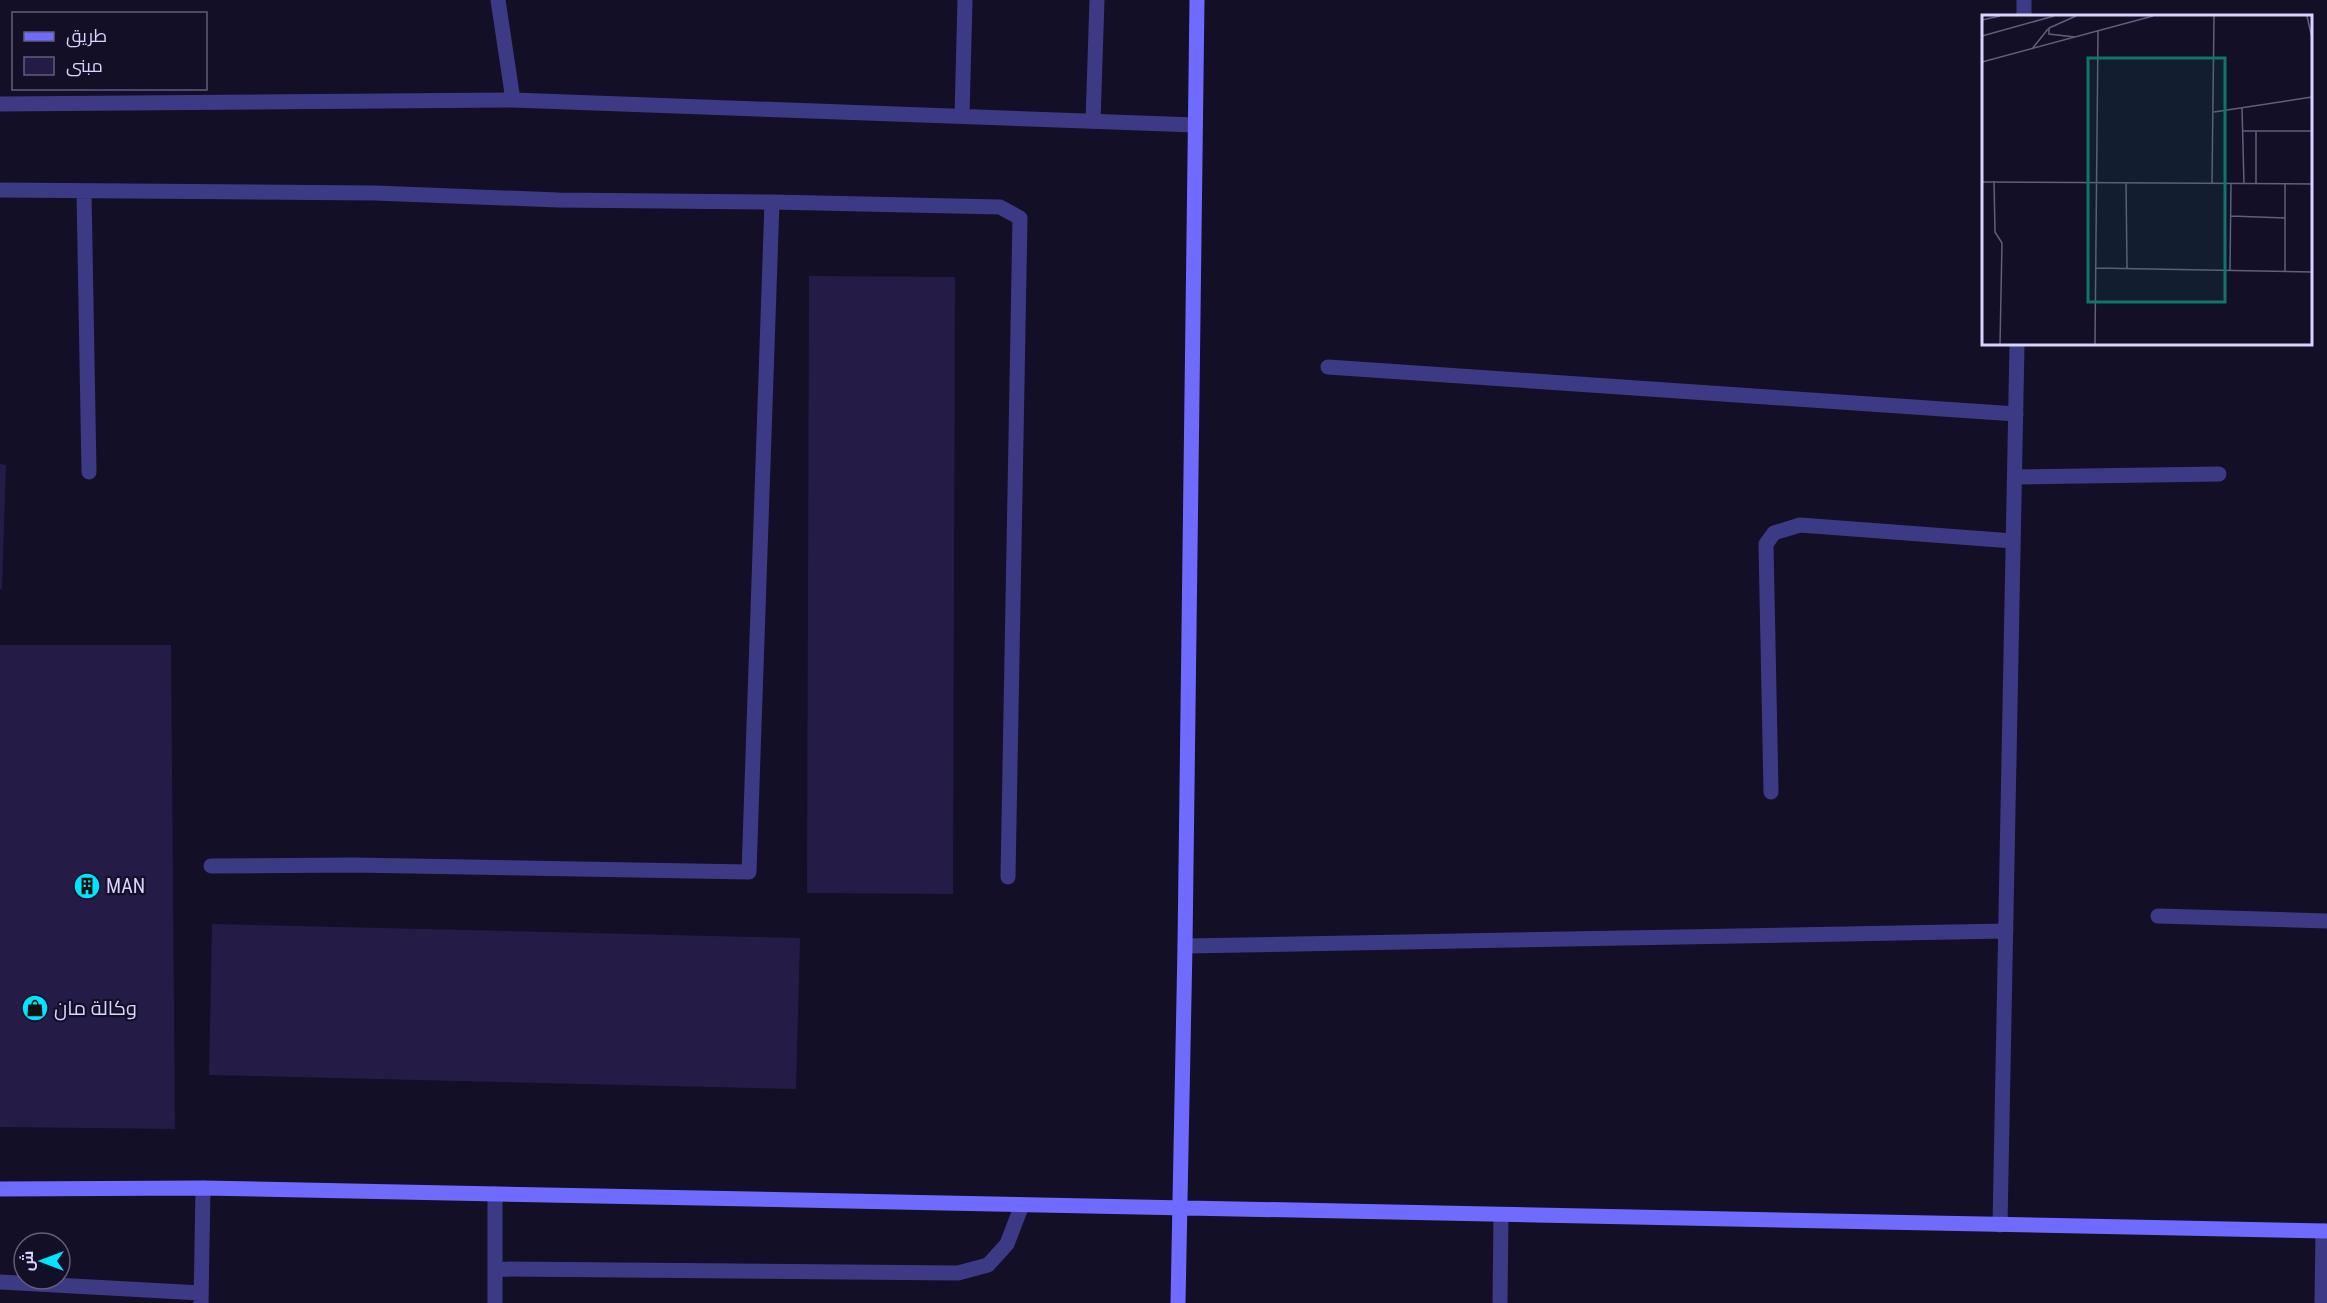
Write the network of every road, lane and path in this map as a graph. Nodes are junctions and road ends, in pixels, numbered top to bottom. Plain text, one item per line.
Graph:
1 (498, 0) edge
2 (965, 0) edge
3 (1096, 0) edge
4 (1197, 0) edge
5 (513, 100) junction
6 (0, 104) edge
7 (962, 116) junction
8 (1094, 121) junction
9 (1195, 125) junction
10 (0, 190) edge
11 (84, 191) junction
12 (772, 202) junction
13 (2018, 345) edge
14 (1328, 367) dead end
15 (2016, 414) junction
16 (89, 472) dead end
17 (2219, 474) dead end
18 (2015, 477) junction
19 (2013, 541) junction
20 (1771, 792) dead end
21 (211, 866) dead end
22 (1008, 877) dead end
23 (2158, 916) dead end
24 (2327, 921) edge
25 (2006, 931) junction
26 (1185, 946) junction
27 (203, 1188) junction
28 (0, 1189) edge
29 (495, 1194) junction
30 (1022, 1205) junction
31 (1178, 1208) junction
32 (1501, 1215) junction
33 (2000, 1225) junction
34 (2325, 1231) edge
35 (495, 1269) junction
36 (0, 1282) edge
37 (201, 1298) edge
38 (495, 1303) edge
39 (1178, 1303) edge
40 (1500, 1303) edge
41 (2322, 1303) edge

1 - 5 street
2 - 7 street
3 - 8 street
4 - 9 street
5 - 6 street
5 - 7 street
7 - 8 street
8 - 9 street
9 - 26 street
10 - 11 street
11 - 12 street
11 - 16 street
12 - 21 street
12 - 22 street
13 - 15 street
14 - 15 street
15 - 18 street
17 - 18 street
18 - 19 street
19 - 20 street
19 - 25 street
23 - 24 street
25 - 26 street
25 - 33 street
26 - 31 street
27 - 28 street
27 - 29 street
27 - 37 street
29 - 30 street
29 - 35 street
30 - 31 street
30 - 35 street
31 - 32 street
31 - 39 street
32 - 33 street
32 - 40 street
33 - 34 street
34 - 41 street
35 - 38 street
36 - 37 street

